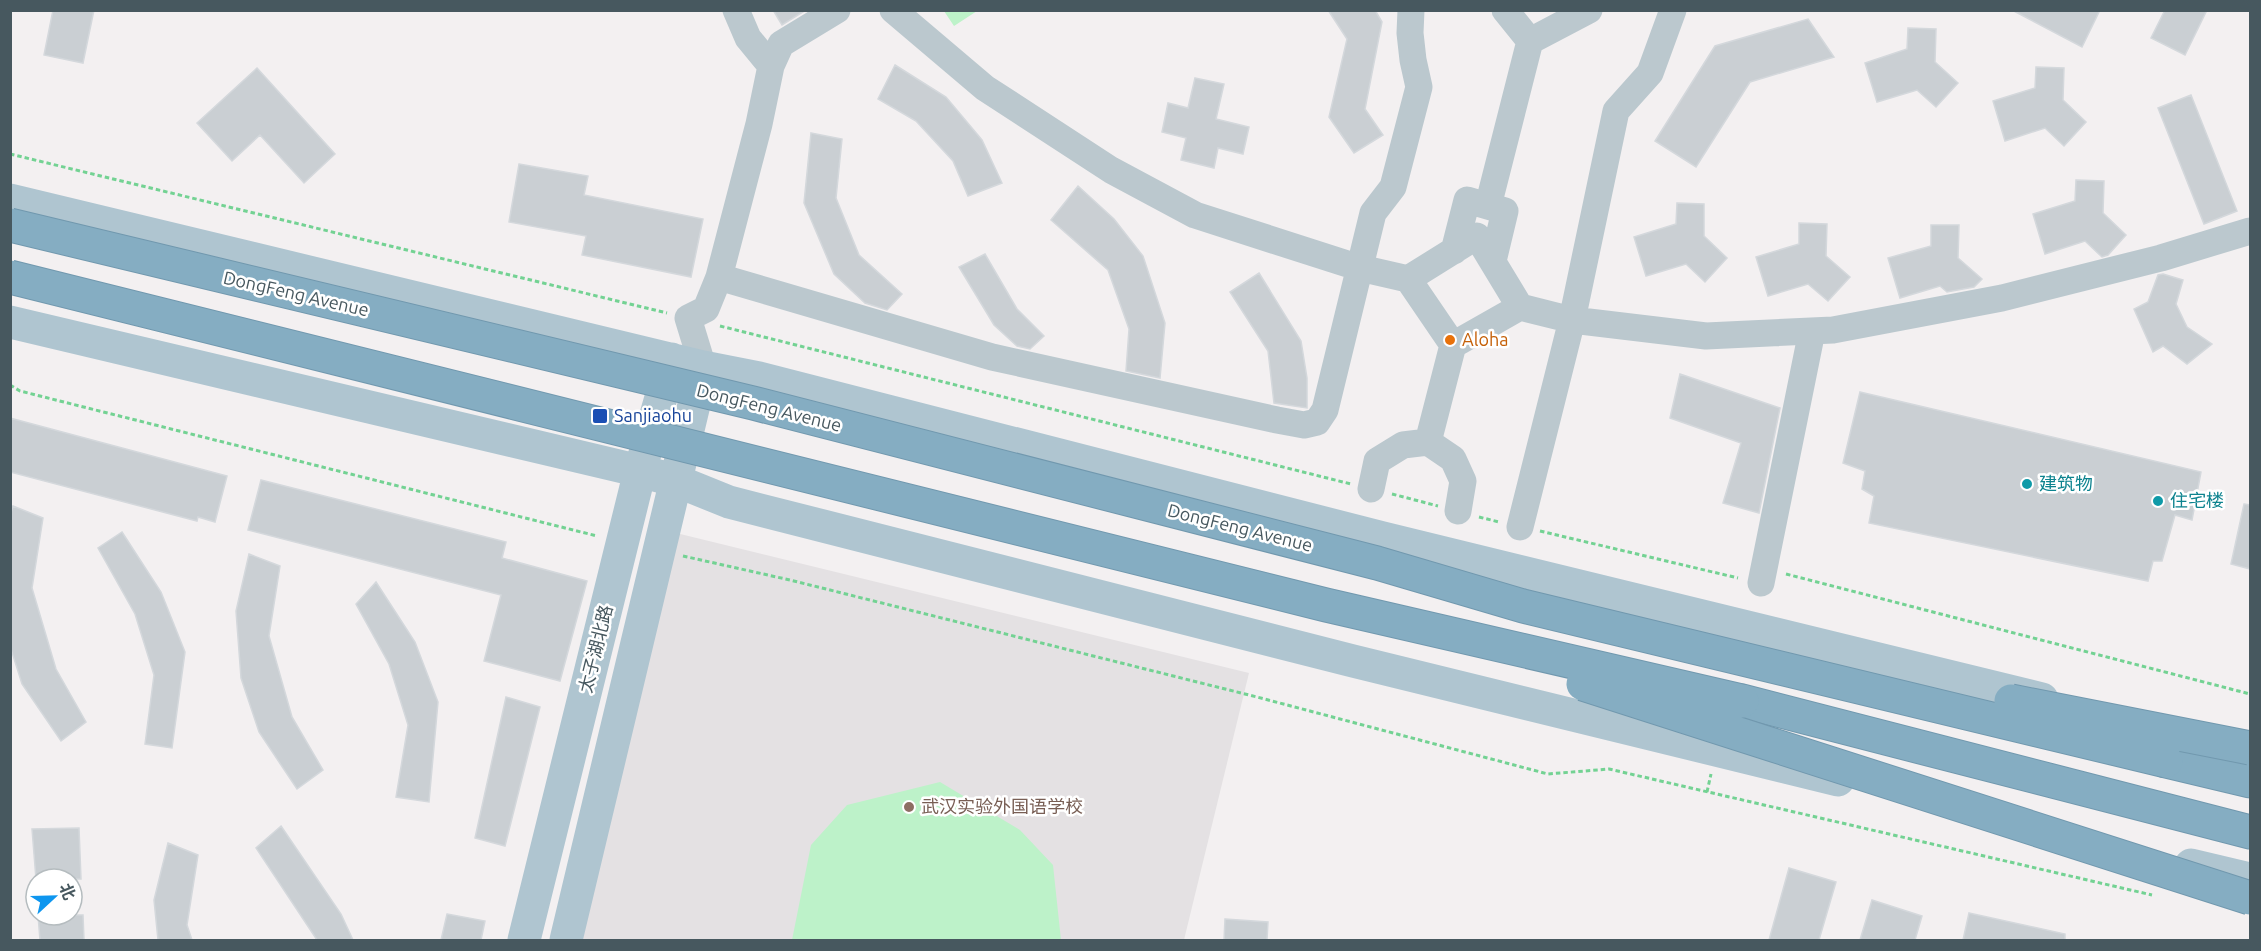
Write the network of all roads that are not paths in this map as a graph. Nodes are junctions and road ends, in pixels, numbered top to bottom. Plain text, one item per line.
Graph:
1 (736, 10) edge
2 (837, 10) edge
3 (893, 10) edge
4 (1411, 10) edge
5 (1505, 10) edge
6 (1589, 10) edge
7 (1673, 10) edge
8 (1530, 40) junction
9 (771, 66) junction
10 (10, 200) edge
11 (1488, 206) junction
12 (10, 225) edge
13 (2250, 231) edge
14 (1454, 251) junction
15 (1492, 261) junction
16 (1360, 268) junction
17 (10, 277) edge
18 (719, 277) junction
19 (1408, 279) junction
20 (1520, 308) junction
21 (1572, 320) junction
22 (10, 322) edge
23 (1812, 331) junction
24 (1453, 345) junction
25 (672, 359) junction
26 (703, 367) junction
27 (1428, 442) junction
28 (640, 471) junction
29 (677, 481) junction
30 (1371, 489) dead end
31 (1458, 511) dead end
32 (1520, 527) dead end
33 (1762, 576) road end
34 (1326, 605) junction
35 (1523, 606) junction
36 (2250, 750) edge
37 (2250, 781) edge
38 (2250, 832) edge
39 (2250, 879) edge
40 (2250, 898) edge
41 (524, 940) edge
42 (566, 940) edge

1 - 9 street
2 - 9 street
3 - 16 street
4 - 16 street
5 - 8 street
6 - 8 street
7 - 21 street
8 - 11 street
9 - 18 street
10 - 25 main road
11 - 14 street
11 - 15 street
12 - 35 highway, DongFeng Avenue, bridge
13 - 23 street
14 - 15 street
14 - 19 street
15 - 20 street
16 - 18 street
16 - 19 street
17 - 34 highway, bridge
18 - 26 street
19 - 24 street
20 - 21 street
20 - 24 street
21 - 23 street
21 - 32 street
22 - 28 main road
23 - 33 street
24 - 27 street
25 - 26 main road
25 - 28 main road, 太子湖北路
26 - 29 main road, 太子湖北路
26 - 36 main road
27 - 30 street
27 - 31 street
28 - 29 main road
28 - 41 main road, 太子湖北路
29 - 39 main road
29 - 42 main road, 太子湖北路
34 - 38 highway, bridge
34 - 40 highway, bridge
35 - 36 highway, bridge
35 - 37 highway, bridge

